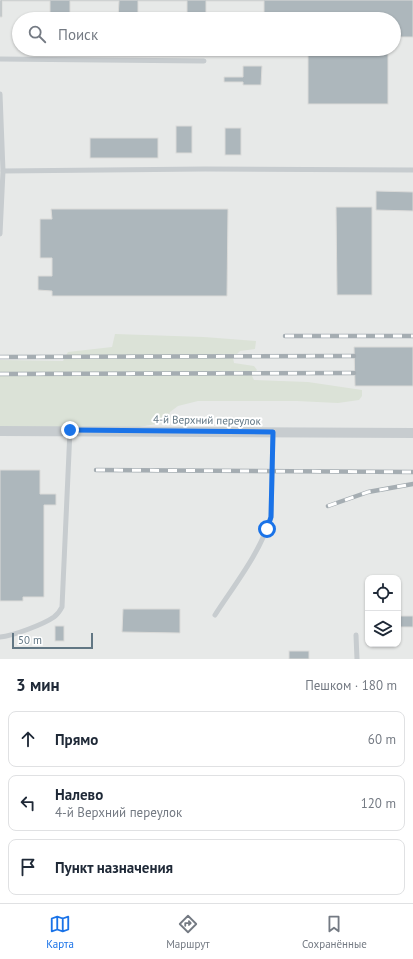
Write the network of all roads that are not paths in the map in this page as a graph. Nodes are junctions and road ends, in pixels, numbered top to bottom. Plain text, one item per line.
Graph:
1 (0, 59) edge
2 (204, 61) dead end
3 (0, 94) edge
4 (3, 170) junction
5 (413, 170) edge
6 (0, 234) edge
7 (70, 430) junction
8 (0, 431) edge
9 (273, 432) junction
10 (413, 433) edge
11 (215, 615) dead end
12 (356, 635) dead end
13 (0, 637) edge
14 (357, 659) edge

1 - 2 lane
3 - 4 lane
4 - 5 lane
4 - 6 lane
7 - 8 street, 4-й Верхний переулок
7 - 9 street, 4-й Верхний переулок
7 - 13 lane
9 - 10 street, 4-й Верхний переулок
9 - 11 lane
12 - 14 lane

